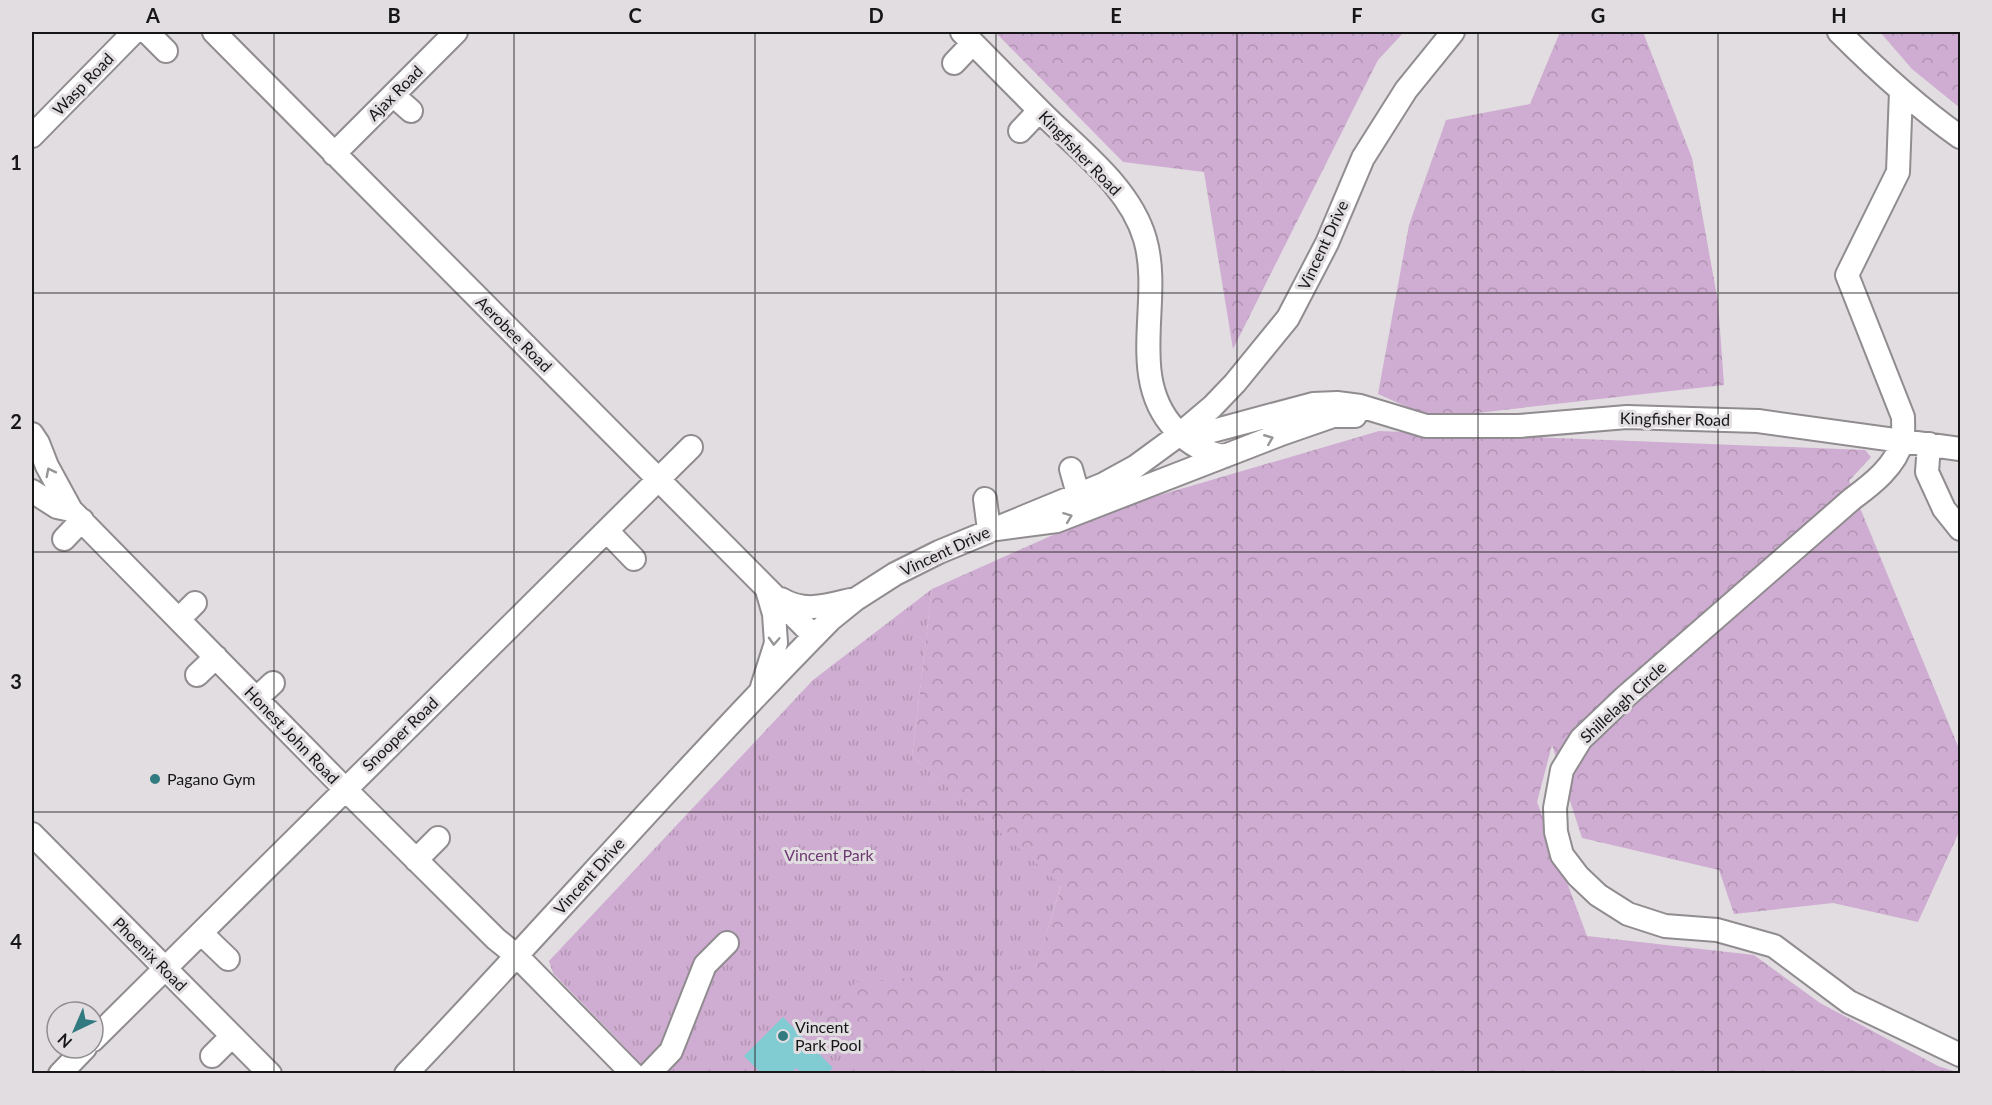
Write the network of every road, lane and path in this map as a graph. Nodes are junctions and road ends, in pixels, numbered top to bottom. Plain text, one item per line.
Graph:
1 (134, 32) edge
2 (147, 32) edge
3 (214, 32) edge
4 (456, 32) edge
5 (1453, 32) edge
6 (1839, 32) edge
7 (968, 37) edge
8 (166, 51) dead end
9 (954, 63) dead end
10 (1900, 91) junction
11 (393, 95) junction
12 (411, 111) dead end
13 (1040, 111) junction
14 (1020, 131) dead end
15 (32, 136) edge
16 (1960, 137) edge
17 (334, 154) junction
18 (1389, 415) junction
19 (32, 434) edge
20 (1180, 434) junction
21 (1902, 441) junction
22 (1929, 444) junction
23 (691, 447) dead end
24 (1960, 448) edge
25 (1226, 456) junction
26 (1071, 469) dead end
27 (659, 480) junction
28 (32, 491) edge
29 (1078, 494) junction
30 (985, 499) dead end
31 (76, 515) junction
32 (1960, 529) edge
33 (989, 530) junction
34 (607, 531) junction
35 (64, 538) dead end
36 (634, 559) dead end
37 (767, 590) junction
38 (856, 599) junction
39 (814, 636) junction
40 (216, 657) junction
41 (198, 675) dead end
42 (761, 691) junction
43 (345, 789) junction
44 (32, 834) edge
45 (438, 838) dead end
46 (416, 860) junction
47 (201, 933) junction
48 (727, 943) dead end
49 (517, 956) junction
50 (228, 959) dead end
51 (165, 969) junction
52 (105, 1028) edge
53 (232, 1036) junction
54 (1960, 1055) edge
55 (212, 1056) dead end
56 (73, 1060) edge
57 (60, 1074) edge
58 (270, 1074) edge
59 (406, 1074) edge
60 (633, 1074) edge
61 (649, 1074) edge

1 - 15 street, Wasp Road
2 - 8 street
3 - 17 street, Aerobee Road
4 - 11 street, Ajax Road
5 - 20 street, Vincent Drive
6 - 10 street
7 - 9 street
7 - 13 street, Kingfisher Road
10 - 16 street
10 - 21 street
11 - 12 street
11 - 17 street, Ajax Road
13 - 14 street
13 - 20 street, Kingfisher Road
17 - 27 street, Aerobee Road
18 - 20 street, Kingfisher Road
18 - 21 street, Kingfisher Road
25 -> 18 street, Kingfisher Road
31 -> 19 street, Honest John Road
20 - 25 street, Kingfisher Road
20 - 29 street, Vincent Drive
21 - 22 street, Kingfisher Road
21 - 54 street, Shillelagh Circle
22 - 24 street, Kingfisher Road
22 - 32 street
23 - 27 street, Snooper Road
33 -> 25 street, Kingfisher Road
26 - 29 street
27 - 34 street, Snooper Road
27 - 37 street, Aerobee Road
28 - 31 street, Honest John Road
29 - 33 street, Vincent Drive
30 - 33 street
31 - 35 street
31 - 40 street, Honest John Road
33 - 38 street, Vincent Drive
34 - 36 street
34 - 43 street, Snooper Road
37 - 38 street
37 - 39 street, Aerobee Road
37 -> 42 street
38 - 39 street, Vincent Drive
39 - 42 street, Vincent Drive
40 - 41 street
40 - 43 street, Honest John Road
42 - 49 street, Vincent Drive
43 - 46 street, Honest John Road
43 - 47 street, Snooper Road
44 - 51 street, Phoenix Road
45 - 46 street
46 - 49 street, Honest John Road
47 - 50 street
47 - 51 street, Snooper Road
48 - 61 street
49 - 59 street, Vincent Drive
49 - 60 street, Honest John Road
51 - 52 street, Snooper Road
51 - 53 street, Phoenix Road
53 - 55 street
53 - 58 street, Phoenix Road
56 - 57 street

